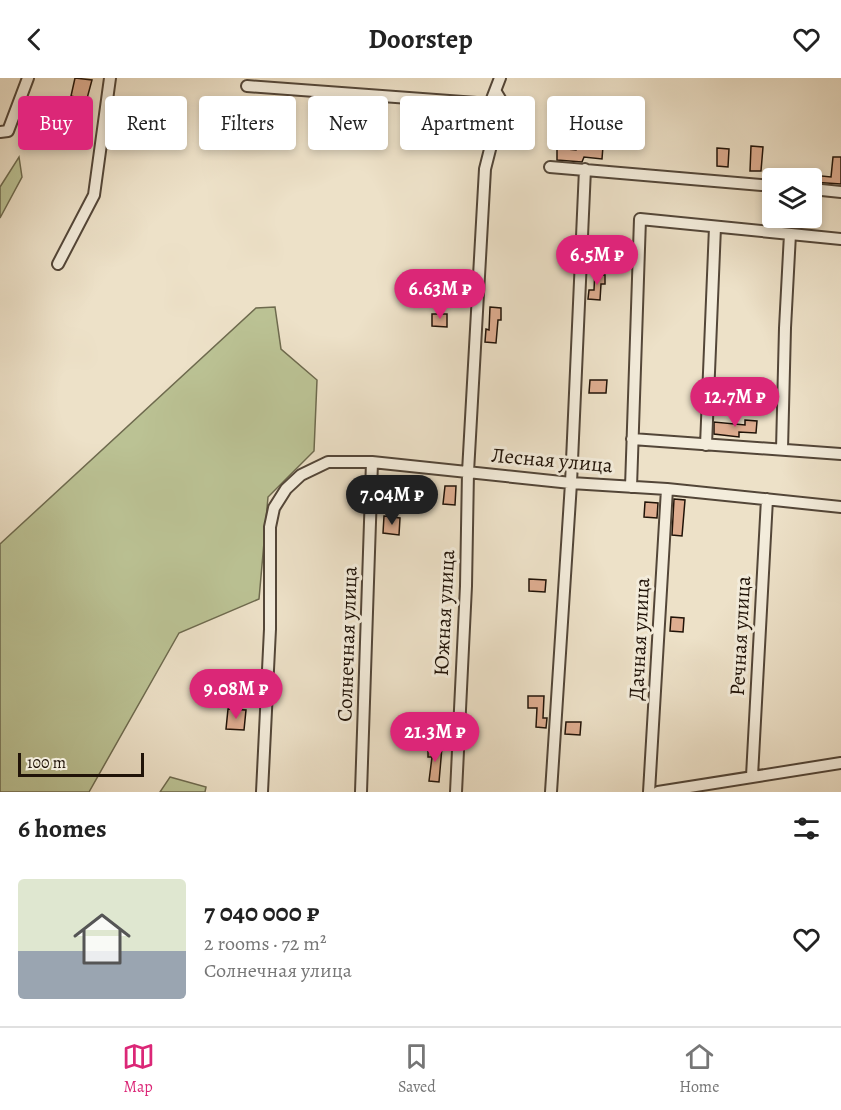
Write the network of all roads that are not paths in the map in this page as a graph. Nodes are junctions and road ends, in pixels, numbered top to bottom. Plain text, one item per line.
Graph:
1 (28, 78) edge
2 (110, 78) edge
3 (500, 78) edge
4 (247, 86) dead end
5 (496, 92) junction
6 (0, 132) edge
7 (550, 167) dead end
8 (585, 169) junction
9 (762, 185) edge
10 (822, 190) edge
11 (841, 192) edge
12 (715, 227) junction
13 (790, 234) junction
14 (841, 239) edge
15 (58, 264) dead end
16 (632, 439) junction
17 (706, 445) junction
18 (782, 449) junction
19 (841, 454) edge
20 (372, 462) junction
21 (468, 472) junction
22 (571, 483) junction
23 (631, 487) junction
24 (667, 489) junction
25 (767, 499) junction
26 (841, 507) edge
27 (841, 763) edge
28 (752, 776) junction
29 (262, 792) edge
30 (361, 792) edge
31 (456, 792) edge
32 (551, 792) edge
33 (649, 792) edge
34 (658, 792) edge

1 - 6 street
2 - 15 street
3 - 5 street, Южная улица
4 - 5 street
5 - 21 street, Южная улица
7 - 8 street
8 - 9 street
8 - 22 street
10 - 11 street
12 - 13 street
12 - 16 street
12 - 17 street
13 - 14 street
13 - 18 street
16 - 17 street
16 - 23 street
17 - 18 street
18 - 19 street
20 - 21 street, Лесная улица
20 - 29 street, Лесная улица
20 - 30 street, Солнечная улица
21 - 22 street, Лесная улица
21 - 31 street, Южная улица
22 - 23 street, Лесная улица
22 - 32 street
23 - 24 street, Лесная улица
24 - 25 street, Лесная улица
24 - 33 street, Дачная улица
25 - 26 street, Лесная улица
25 - 28 street, Речная улица
27 - 28 street
28 - 34 street

